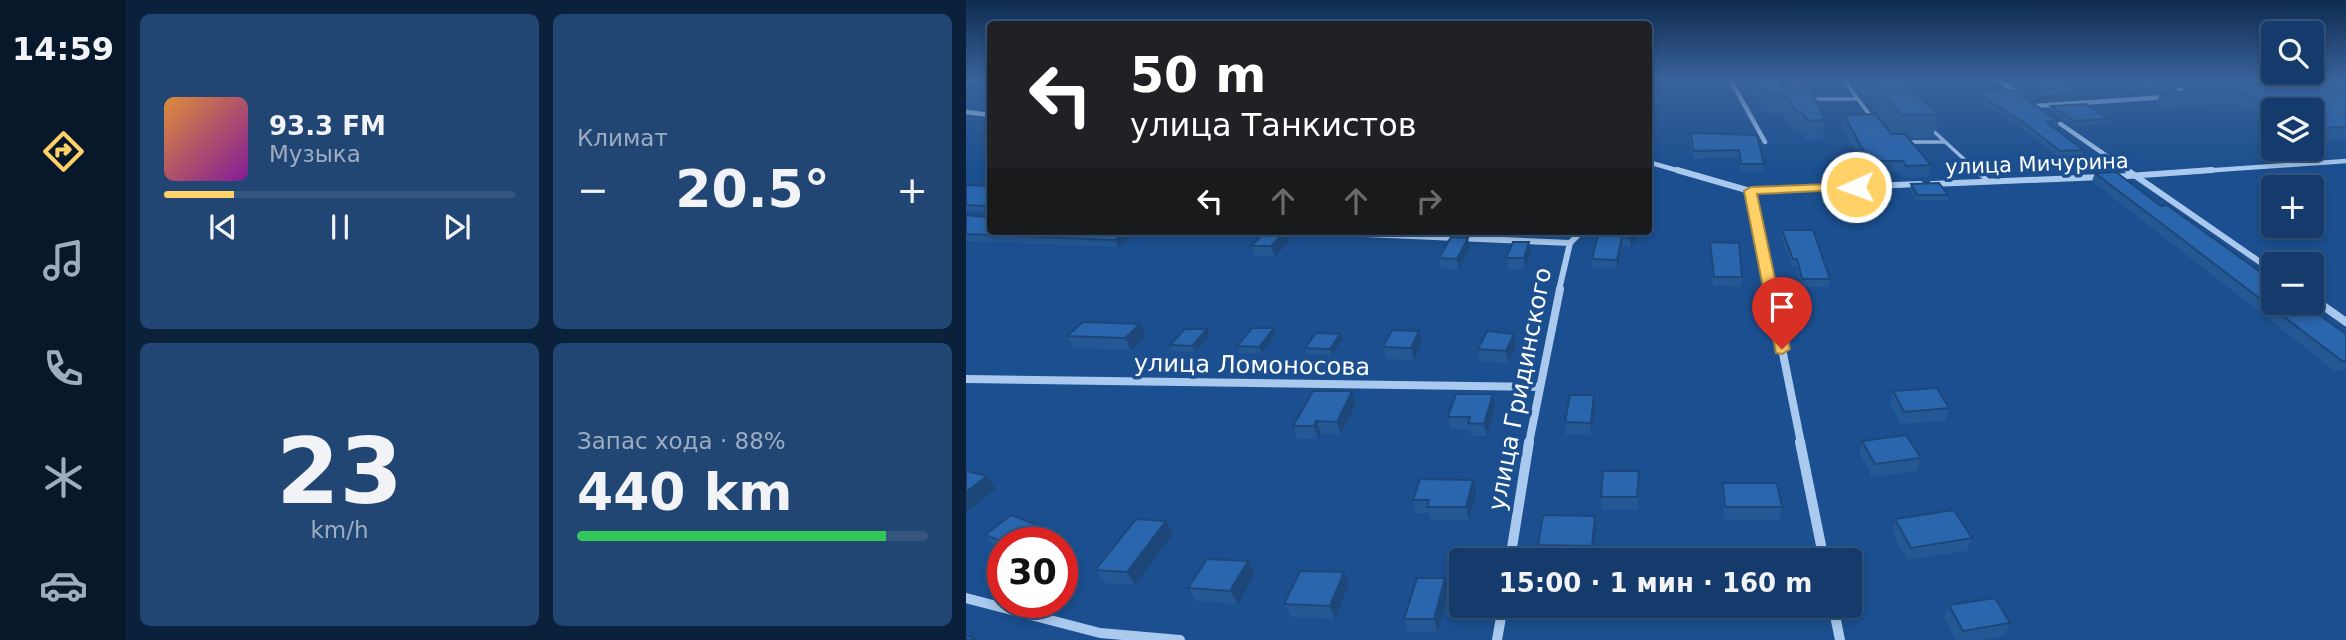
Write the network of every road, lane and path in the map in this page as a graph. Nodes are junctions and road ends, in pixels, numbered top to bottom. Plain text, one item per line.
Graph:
1 (1747, 109) edge
2 (1865, 109) edge
3 (2039, 109) edge
4 (966, 113) edge
5 (987, 115) edge
6 (1877, 124) edge
7 (1926, 124) edge
8 (1765, 142) dead end
9 (1904, 142) edge
10 (1944, 142) junction
11 (2346, 161) edge
12 (1652, 165) edge
13 (2139, 176) junction
14 (1989, 182) junction
15 (1751, 191) junction
16 (1387, 235) edge
17 (1578, 235) edge
18 (1570, 243) junction
19 (2261, 262) edge
20 (2324, 306) edge
21 (2346, 322) edge
22 (966, 379) edge
23 (1538, 387) junction
24 (1512, 548) edge
25 (1822, 548) edge
26 (966, 598) edge
27 (1501, 618) edge
28 (1835, 618) edge
29 (1180, 640) edge
30 (1497, 640) edge
31 (1840, 640) edge

1 - 8 street
2 - 6 lane
3 - 13 street
4 - 5 street
7 - 10 lane
9 - 10 lane
10 - 14 lane
11 - 13 street, улица Мичурина
12 - 15 street, улица Мичурина
13 - 14 street, улица Мичурина
13 - 19 street
14 - 15 street, улица Мичурина
15 - 25 street
16 - 18 street
17 - 18 street, улица Гридинского
18 - 23 street, улица Гридинского
20 - 21 street
22 - 23 street, улица Ломоносова
23 - 24 street, улица Гридинского
26 - 29 street
27 - 30 street
28 - 31 street

